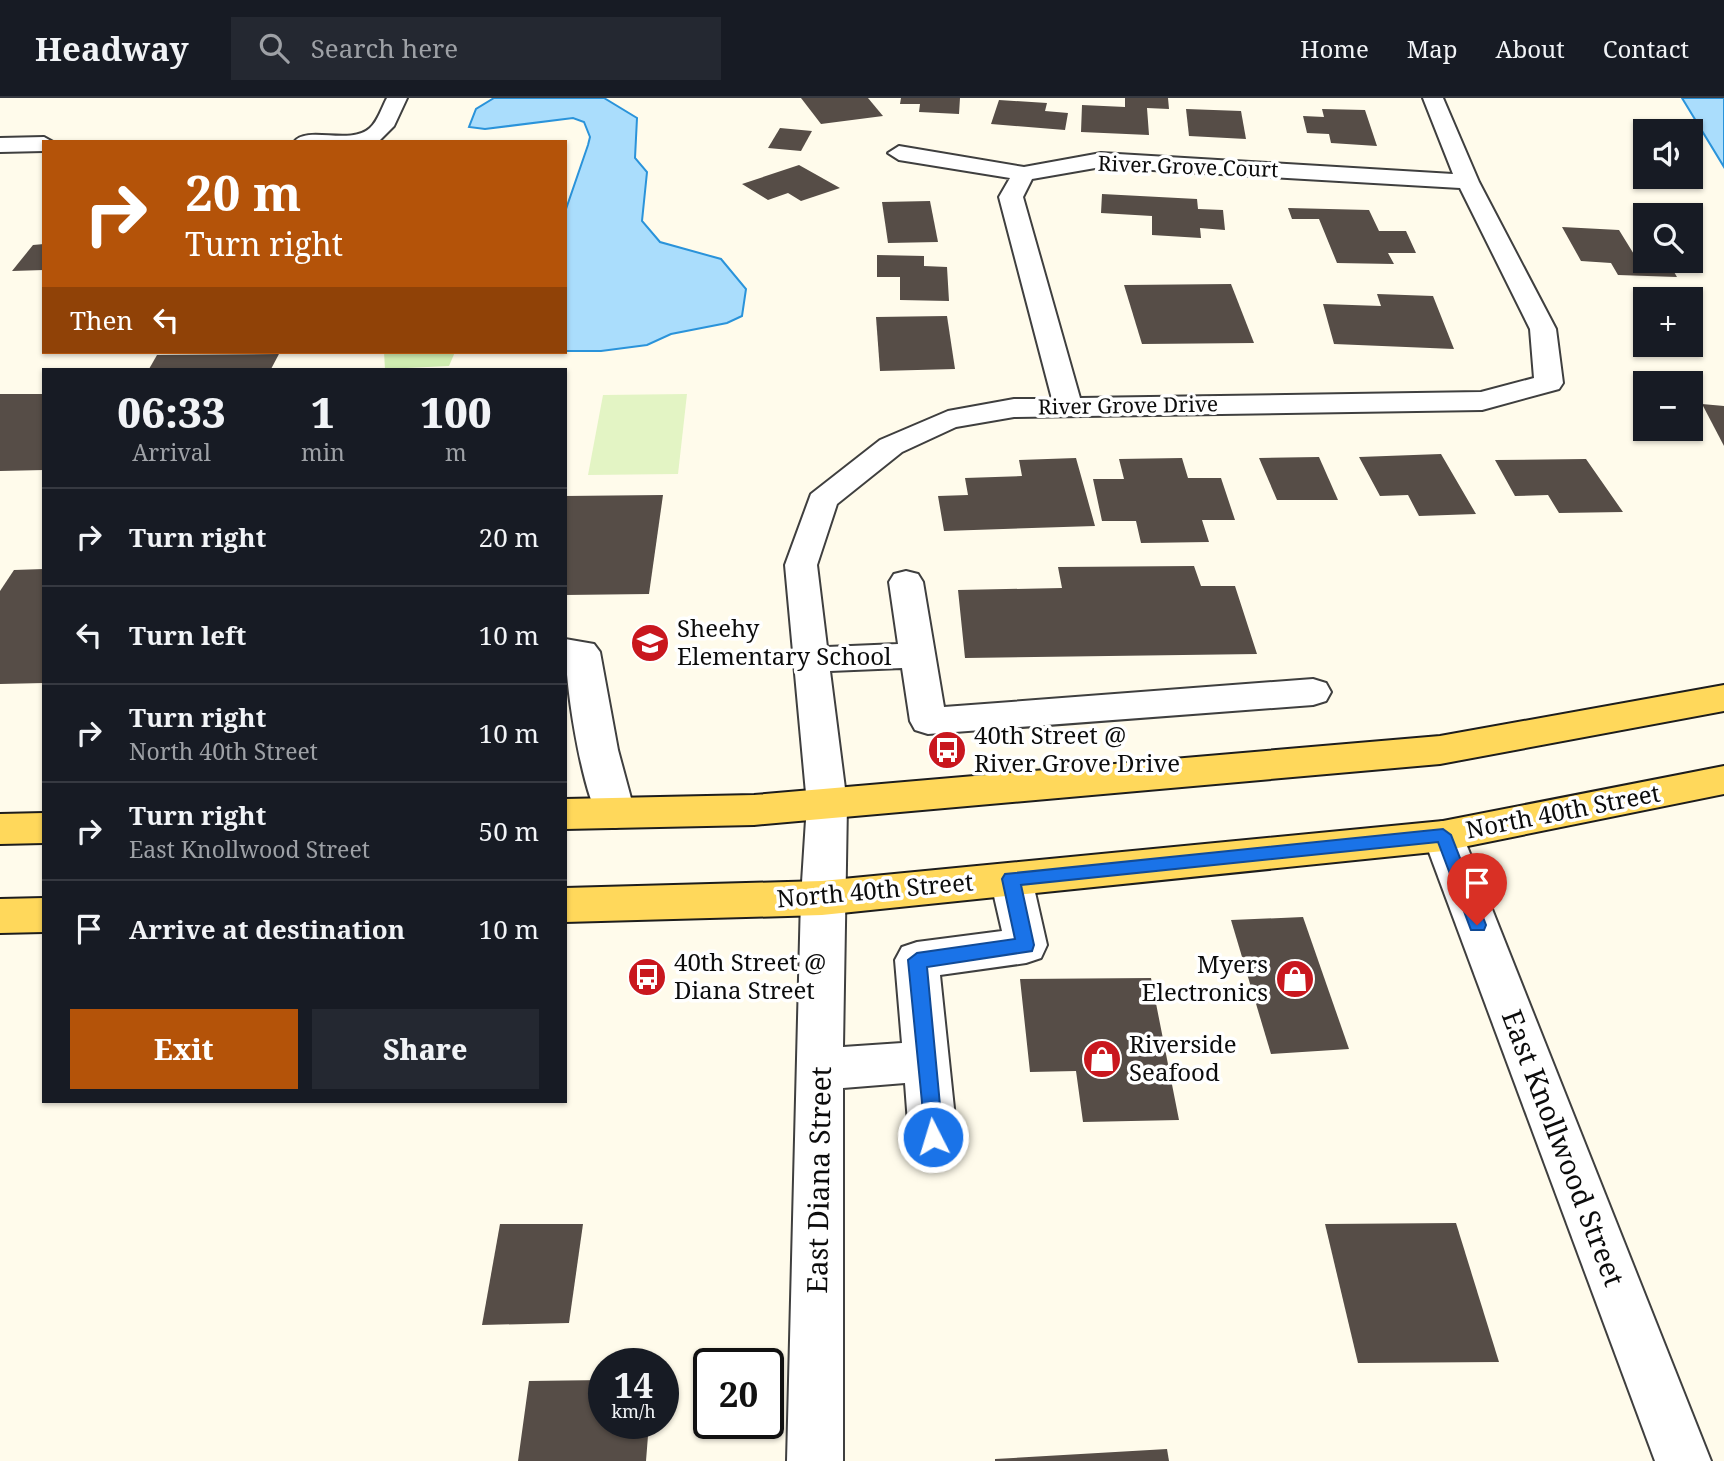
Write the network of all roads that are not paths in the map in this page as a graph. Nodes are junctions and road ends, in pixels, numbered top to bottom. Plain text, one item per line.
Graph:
1 (397, 98) edge
2 (1433, 98) edge
3 (336, 140) edge
4 (42, 144) edge
5 (0, 145) edge
6 (899, 153) dead end
7 (1024, 174) junction
8 (1468, 182) junction
9 (1068, 405) junction
10 (906, 582) dead end
11 (567, 651) edge
12 (917, 655) junction
13 (812, 660) junction
14 (1313, 692) dead end
15 (1724, 698) edge
16 (1724, 780) edge
17 (827, 804) junction
18 (615, 813) junction
19 (567, 814) edge
20 (42, 828) edge
21 (0, 829) edge
22 (1443, 835) junction
23 (1011, 879) junction
24 (822, 898) junction
25 (567, 905) edge
26 (42, 915) edge
27 (0, 916) edge
28 (927, 1060) junction
29 (821, 1069) junction
30 (933, 1137) dead end
31 (815, 1461) edge
32 (1683, 1461) edge

1 - 3 street
2 - 8 street, River Grove Drive
4 - 5 street
6 - 7 street, River Grove Court
7 - 8 street, River Grove Court
7 - 9 street
8 - 9 street, River Grove Drive
9 - 13 street, River Grove Drive
10 - 12 street
11 - 18 street
12 - 13 street
12 - 14 street
13 - 17 street, River Grove Drive
15 - 17 main road
16 - 22 main road, North 40th Street
17 - 18 main road
17 - 24 street, River Grove Drive
18 - 19 main road
20 - 21 main road
22 - 23 main road, North 40th Street
22 - 32 street, East Knollwood Street
23 - 24 main road, North 40th Street
23 - 28 street
24 - 25 main road, North 40th Street
24 - 29 street, East Diana Street
26 - 27 main road
28 - 29 street
28 - 30 street
29 - 31 street, East Diana Street

